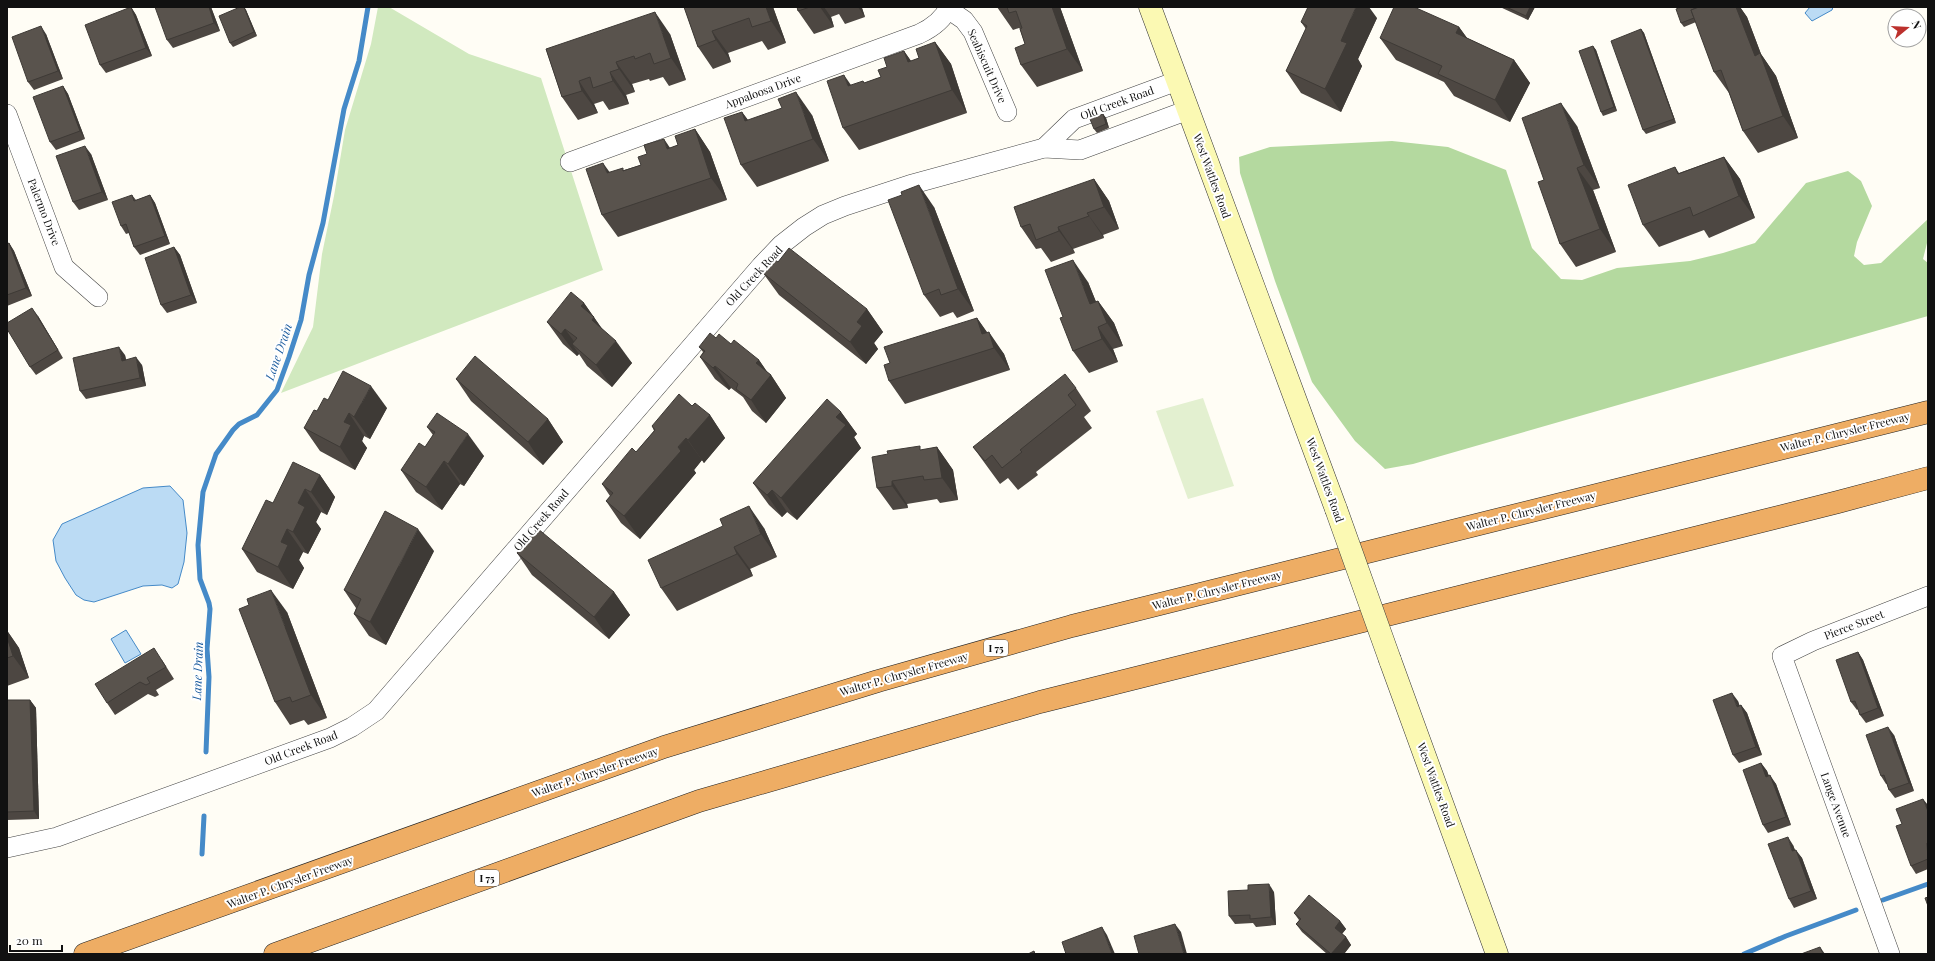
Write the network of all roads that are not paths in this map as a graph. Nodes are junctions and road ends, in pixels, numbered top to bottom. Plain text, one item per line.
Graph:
1 (1150, 7) edge
2 (948, 8) edge
3 (1177, 81) junction
4 (1188, 110) junction
5 (1007, 112) dead end
6 (7, 114) edge
7 (1044, 148) junction
8 (570, 162) dead end
9 (98, 297) dead end
10 (1928, 412) edge
11 (1928, 478) edge
12 (1928, 596) edge
13 (1782, 656) joint
14 (7, 848) edge
15 (85, 954) edge
16 (275, 954) edge
17 (1498, 954) edge
18 (1890, 954) edge

1 - 3 street, West Wattles Road
2 - 5 street, Seabiscuit Drive
2 - 8 street, Appaloosa Drive
3 - 4 street, West Wattles Road
3 - 7 street, Old Creek Road
4 - 7 street, Old Creek Road
4 - 17 street, West Wattles Road, bridge
6 - 9 street, Palermo Drive
7 - 14 street, Old Creek Road
10 - 15 highway, Walter P. Chrysler Freeway / I 75
11 - 16 highway, I 75
12 - 13 street, Pierce Street
13 - 18 street, Lange Avenue

